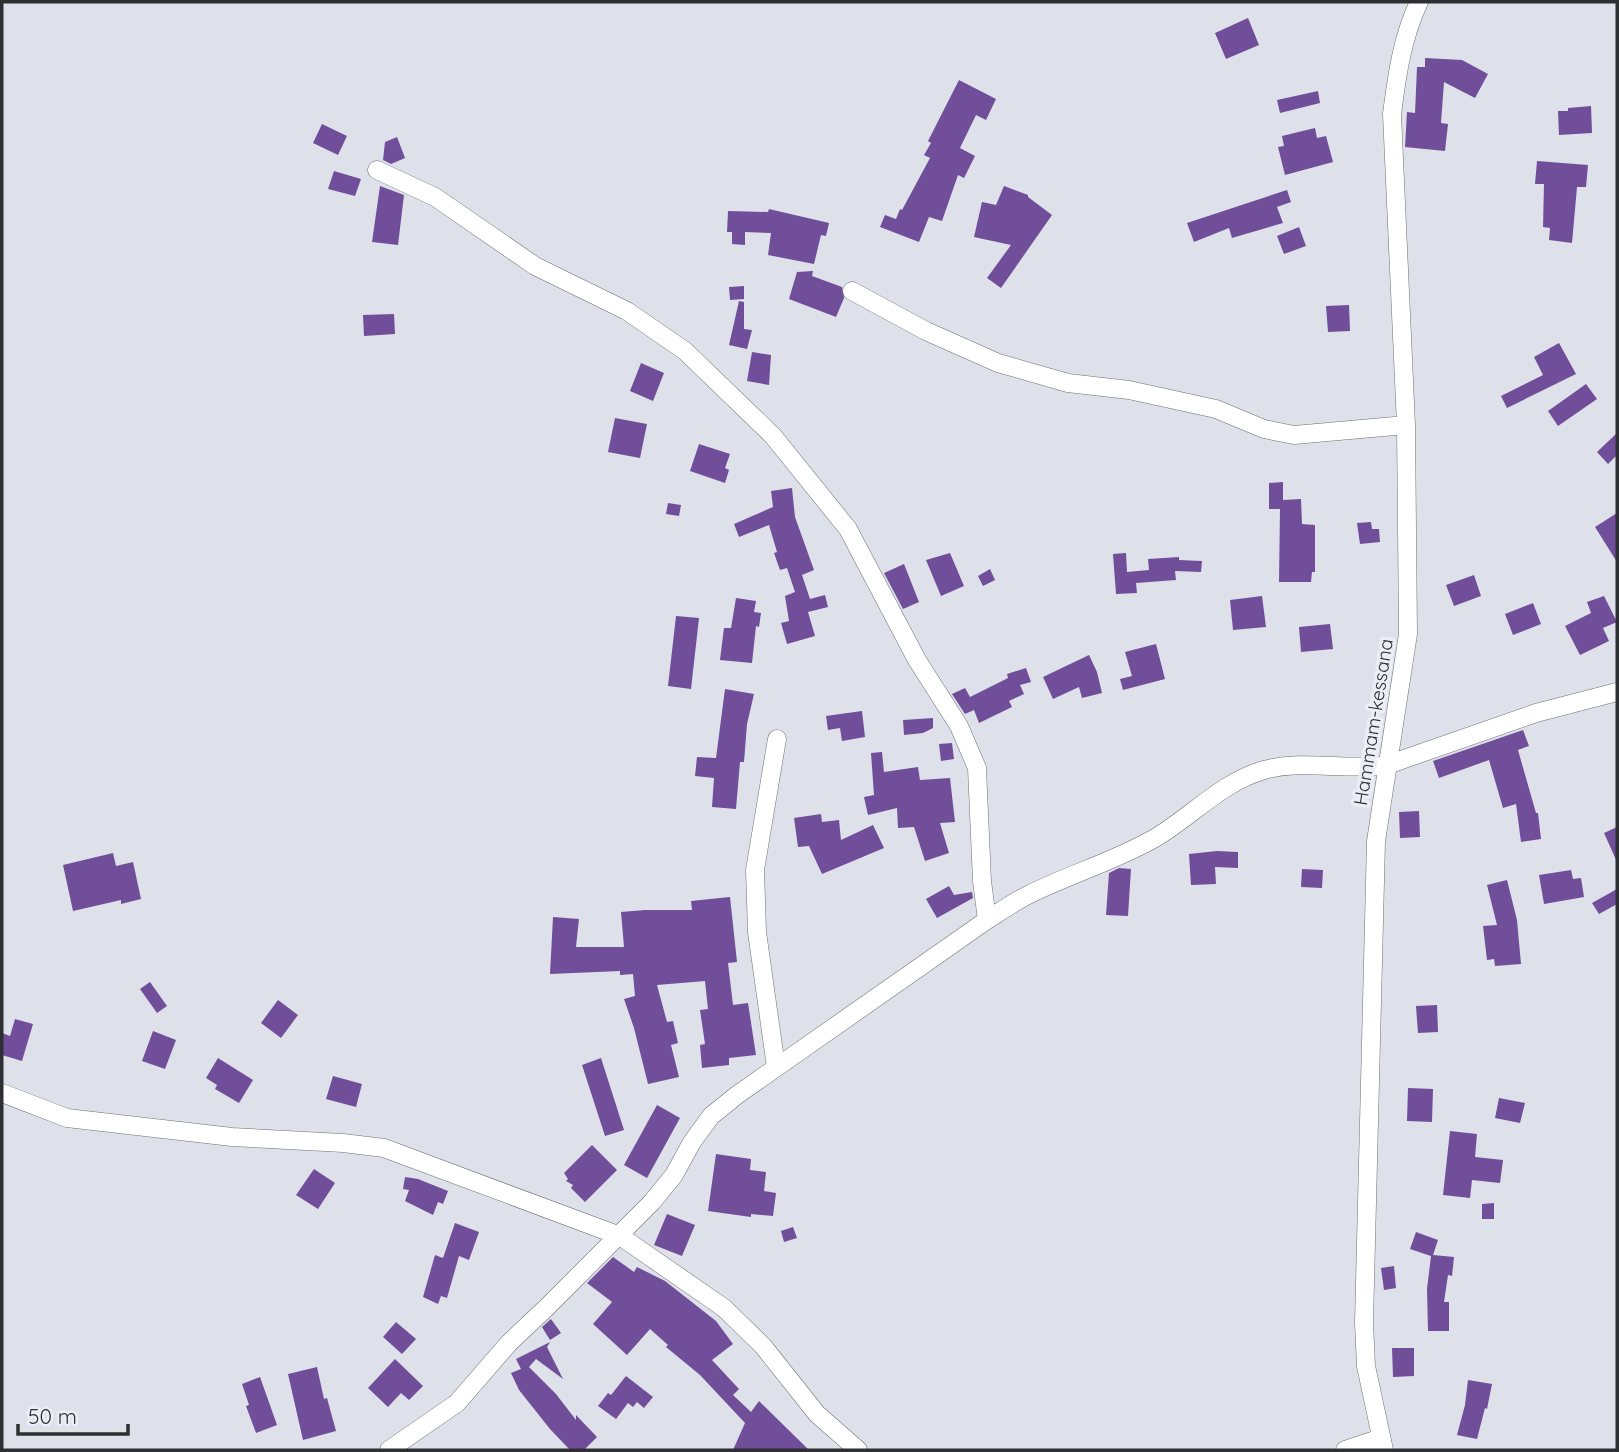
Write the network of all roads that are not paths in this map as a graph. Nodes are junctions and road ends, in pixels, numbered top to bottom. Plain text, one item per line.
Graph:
1 (1419, 2) edge
2 (377, 170) dead end
3 (852, 291) dead end
4 (1406, 425) junction
5 (1617, 692) edge
6 (777, 739) dead end
7 (1387, 765) junction
8 (987, 920) junction
9 (776, 1067) junction
10 (2, 1093) edge
11 (620, 1236) junction
12 (1383, 1444) edge
13 (389, 1450) edge
14 (858, 1450) edge
15 (1345, 1450) edge

1 - 4 street, Hammam-kessana
2 - 8 street
3 - 4 street
4 - 7 street, Hammam-kessana
5 - 7 street
6 - 9 street
7 - 8 street
7 - 12 street, Hammam-kessana
8 - 9 street
9 - 11 street
10 - 11 street
11 - 13 street
11 - 14 street
12 - 15 street

